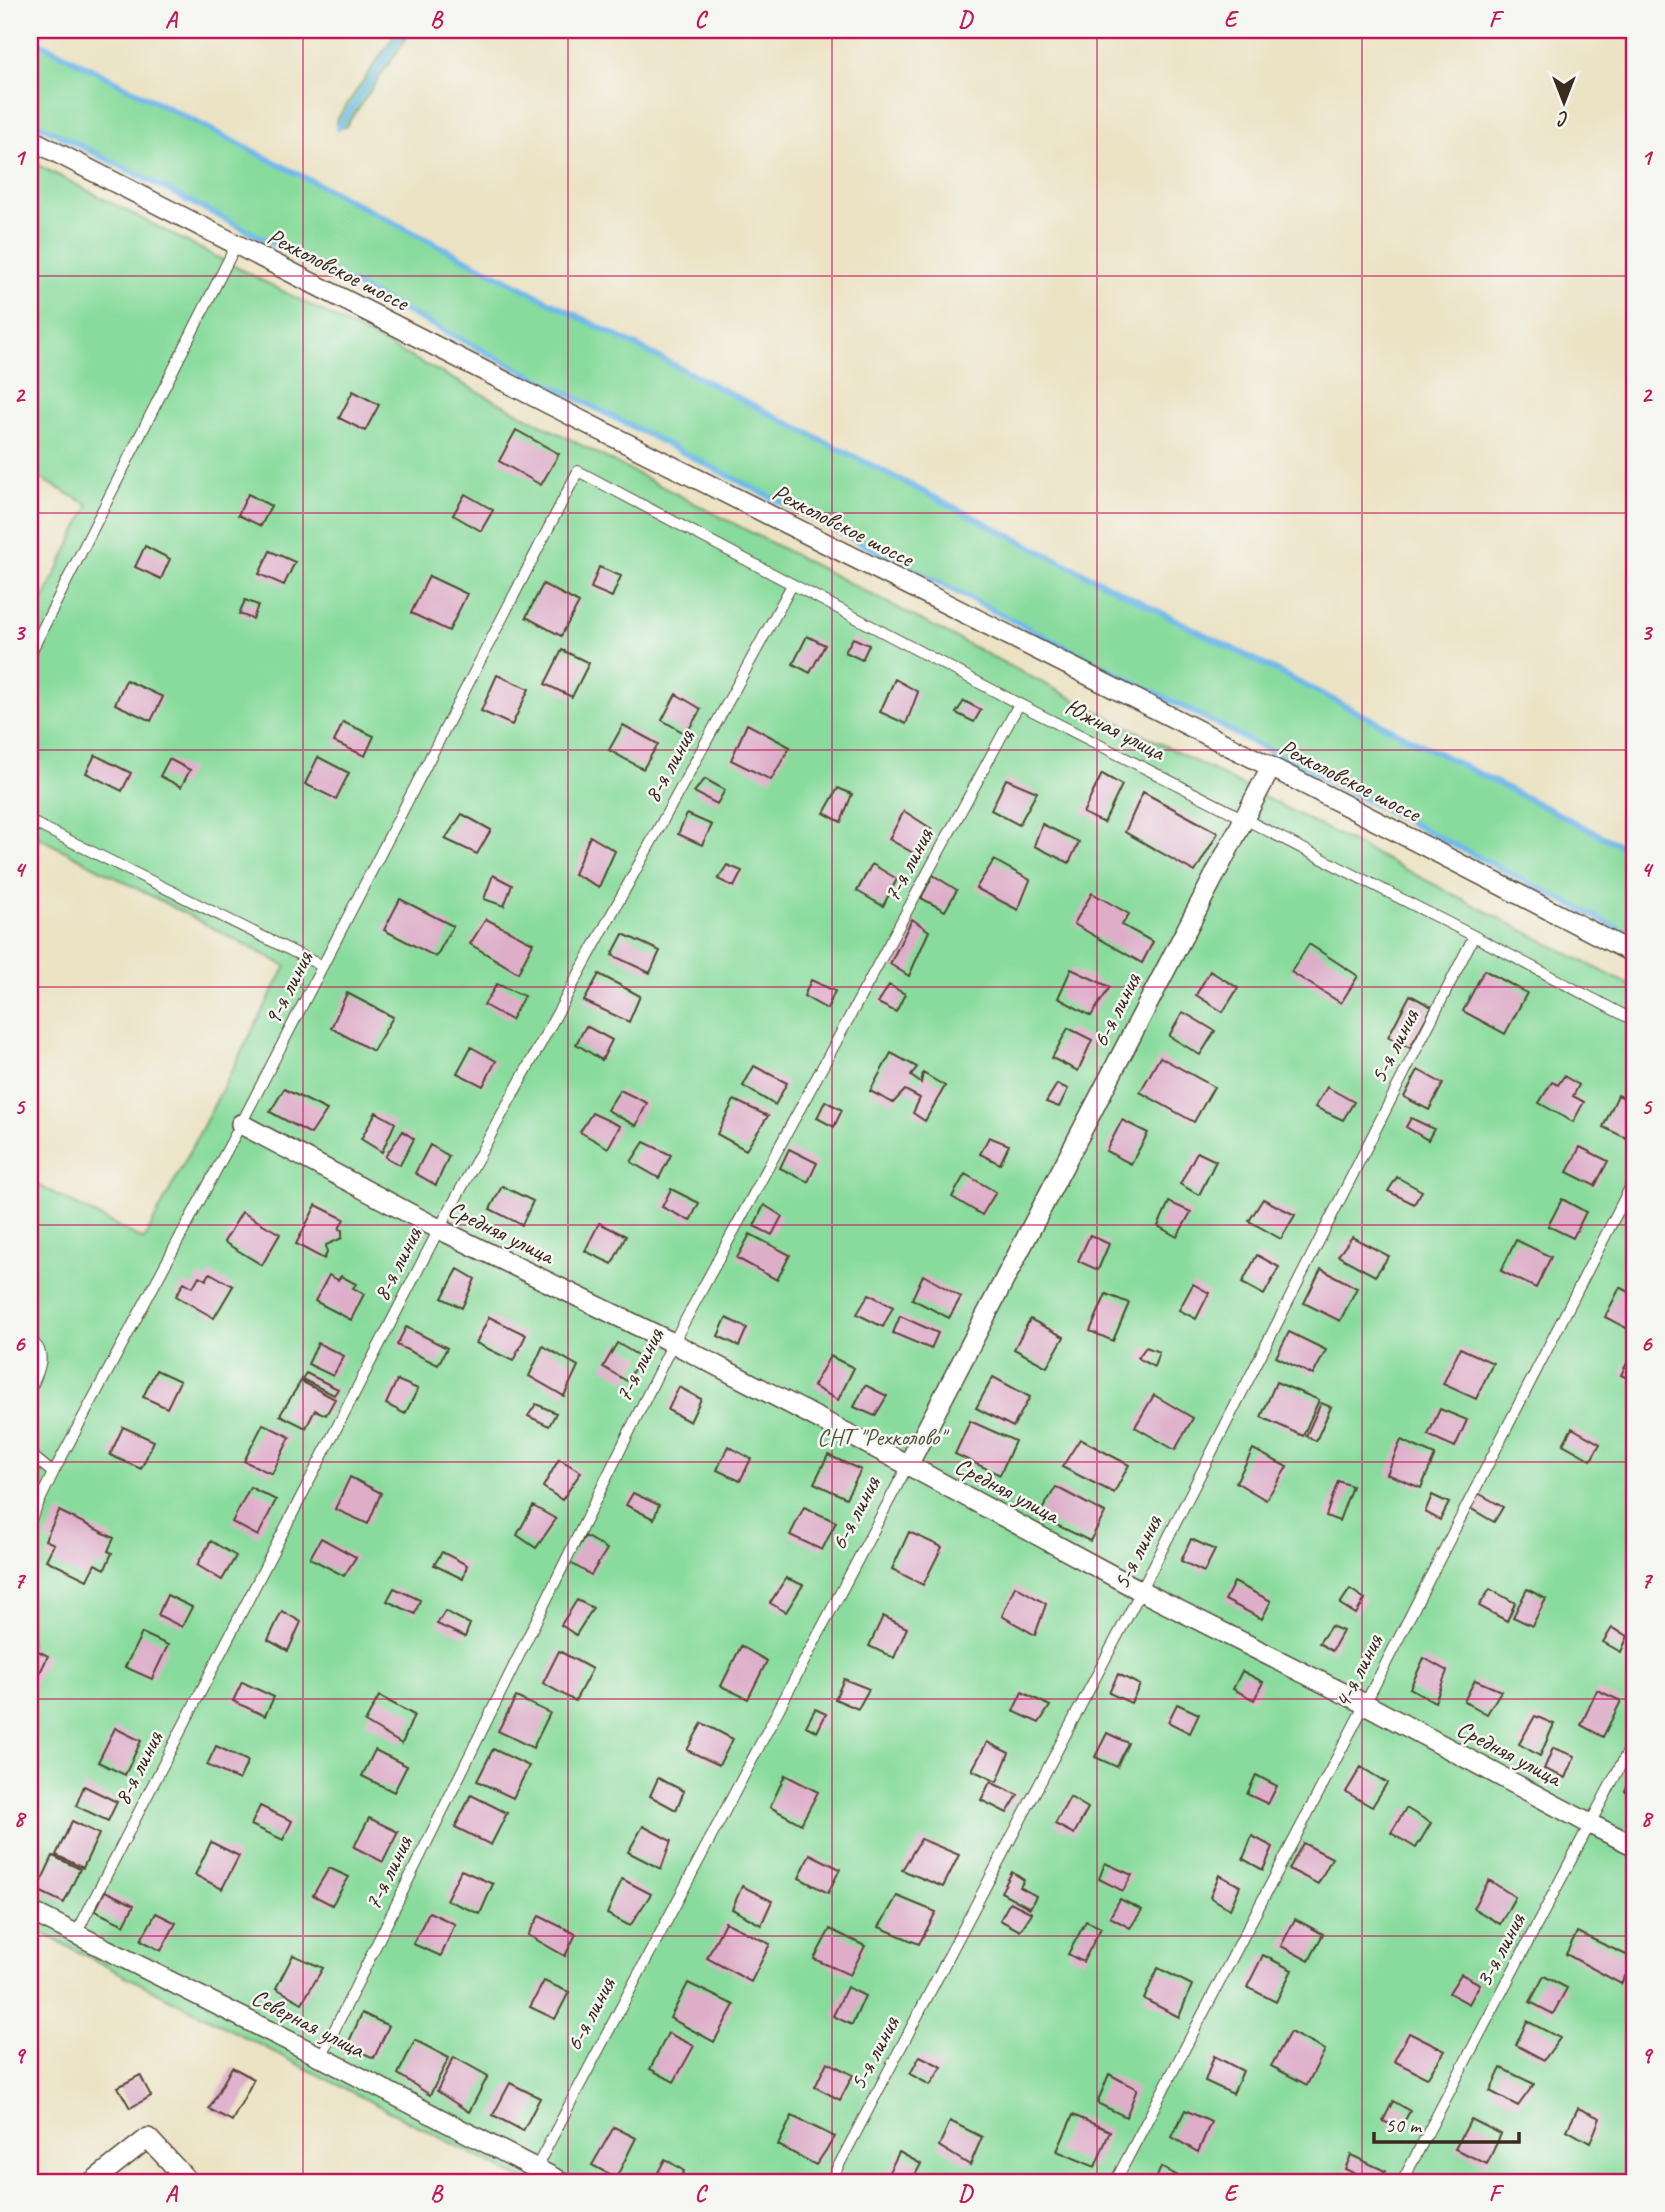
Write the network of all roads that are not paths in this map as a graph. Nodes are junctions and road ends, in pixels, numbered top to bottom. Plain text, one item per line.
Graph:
1 (30, 139) edge
2 (236, 245) junction
3 (578, 471) joint
4 (792, 585) junction
5 (30, 654) edge
6 (1019, 704) junction
7 (1271, 767) junction
8 (1243, 817) junction
9 (30, 821) edge
10 (1474, 936) junction
11 (1635, 954) edge
12 (322, 967) junction
13 (1635, 1021) edge
14 (241, 1124) junction
15 (1635, 1178) edge
16 (439, 1229) junction
17 (30, 1341) edge
18 (673, 1343) junction
19 (30, 1390) edge
20 (30, 1454) edge
21 (908, 1465) junction
22 (53, 1473) junction
23 (30, 1521) edge
24 (1141, 1591) junction
25 (1365, 1704) junction
26 (1635, 1738) edge
27 (1590, 1824) junction
28 (1635, 1846) edge
29 (30, 1912) edge
30 (76, 1934) junction
31 (321, 2057) junction
32 (536, 2168) junction
33 (92, 2182) edge
34 (189, 2182) edge
35 (562, 2182) edge
36 (830, 2182) edge
37 (1115, 2182) edge
38 (1402, 2182) edge

1 - 2 street, Рехколовское шоссе
2 - 5 lane
2 - 7 street, Рехколовское шоссе
3 - 4 lane, Южная улица
3 - 12 lane, 9-я линия
4 - 6 lane, Южная улица
4 - 16 lane, 8-я линия
6 - 8 lane, Южная улица
6 - 18 lane, 7-я линия
7 - 8 street, 6-я линия
7 - 11 street, Рехколовское шоссе
8 - 10 lane, Южная улица
8 - 21 street, 6-я линия
9 - 12 lane
10 - 13 lane, Южная улица
10 - 24 lane, 5-я линия
12 - 14 lane, 9-я линия
14 - 16 street, Средняя улица
14 - 22 lane, 9-я линия
15 - 25 lane, 4-я линия
16 - 18 street, Средняя улица
16 - 30 lane, 8-я линия
17 - 19 lane
18 - 21 street, Средняя улица
18 - 31 lane, 7-я линия
20 - 22 lane
21 - 24 street, Средняя улица
21 - 32 lane, 6-я линия
22 - 23 lane, 9-я линия
24 - 25 street, Средняя улица
24 - 36 lane, 5-я линия
25 - 27 street, Средняя улица
25 - 37 lane, 4-я линия
26 - 27 lane, 3-я линия
27 - 28 street, Средняя улица
27 - 38 lane, 3-я линия
29 - 30 street, Северная улица
30 - 31 street, Северная улица
31 - 32 street, Северная улица
32 - 35 street, Северная улица
33 - 34 street

